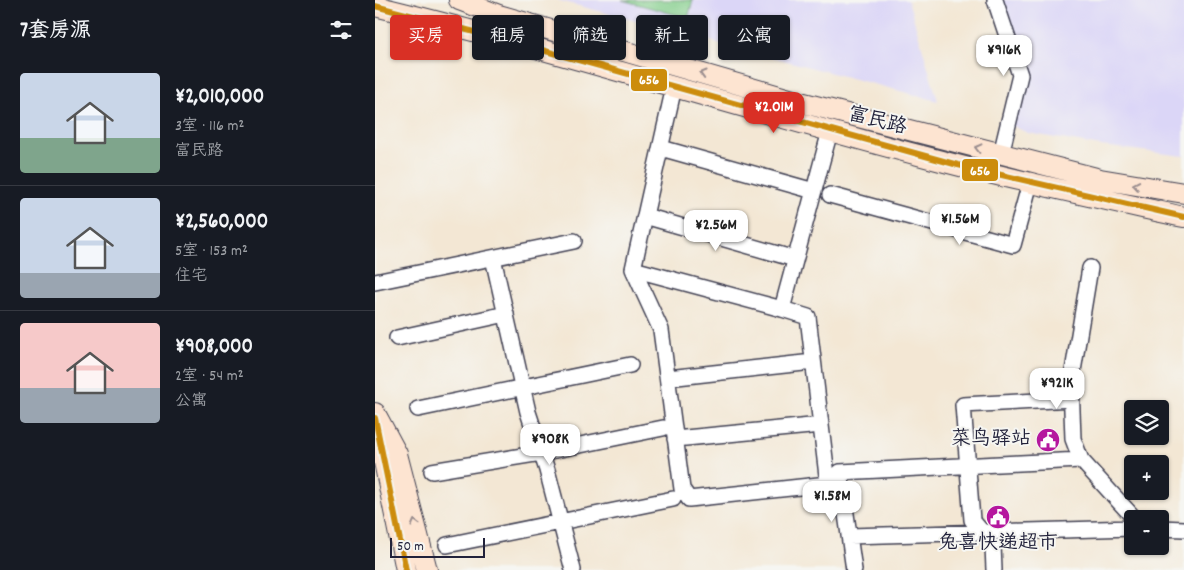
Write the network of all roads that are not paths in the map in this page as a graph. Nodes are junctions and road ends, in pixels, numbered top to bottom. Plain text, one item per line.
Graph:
1 (459, 0) edge
2 (995, 0) edge
3 (375, 6) edge
4 (674, 87) junction
5 (830, 131) junction
6 (661, 148) junction
7 (1001, 154) junction
8 (1030, 183) junction
9 (814, 191) junction
10 (1184, 193) edge
11 (829, 195) dead end
12 (645, 216) junction
13 (1184, 217) edge
14 (574, 241) dead end
15 (493, 258) junction
16 (795, 259) junction
17 (1090, 268) dead end
18 (633, 269) junction
19 (375, 282) edge
20 (782, 309) junction
21 (506, 314) junction
22 (397, 338) dead end
23 (813, 362) junction
24 (630, 365) dead end
25 (667, 378) junction
26 (522, 387) junction
27 (1072, 400) junction
28 (418, 409) dead end
29 (375, 413) edge
30 (375, 418) edge
31 (821, 424) junction
32 (663, 428) dead end
33 (675, 439) junction
34 (541, 453) junction
35 (1081, 460) junction
36 (968, 465) junction
37 (432, 472) dead end
38 (673, 499) dead end
39 (1127, 510) edge
40 (561, 523) junction
41 (1124, 528) edge
42 (1169, 528) edge
43 (1184, 529) edge
44 (981, 531) junction
45 (849, 536) junction
46 (447, 545) dead end
47 (406, 570) edge
48 (427, 570) edge
49 (573, 570) edge
50 (854, 570) edge
51 (994, 570) edge

7 -> 1 main road, 富民路
2 - 7 street
3 - 4 main road, 富民路
4 - 5 main road, 富民路
4 - 6 street
5 - 8 main road, 富民路
5 - 9 street
6 - 9 street
6 - 12 street
10 -> 7 main road, 富民路
8 - 11 street
8 - 13 main road, 富民路
9 - 16 street
12 - 16 street
12 - 18 street
14 - 15 street
15 - 19 street
15 - 21 street
16 - 20 street
17 - 27 street
18 - 20 street
18 - 25 street
20 - 23 street
21 - 22 street
21 - 26 street
23 - 25 street
23 - 31 street
24 - 26 street
25 - 33 street
26 - 28 street
26 - 34 street
27 - 35 street
27 - 36 street
48 -> 29 main road
30 - 47 main road
31 - 33 street
31 - 33 street
32 - 34 street
34 - 37 street
34 - 40 street
35 - 36 street
35 - 39 street
36 - 44 street
36 - 45 street
38 - 40 street
40 - 46 street
40 - 49 street
41 - 44 street
42 - 43 street
44 - 45 street
44 - 51 street
45 - 50 street

